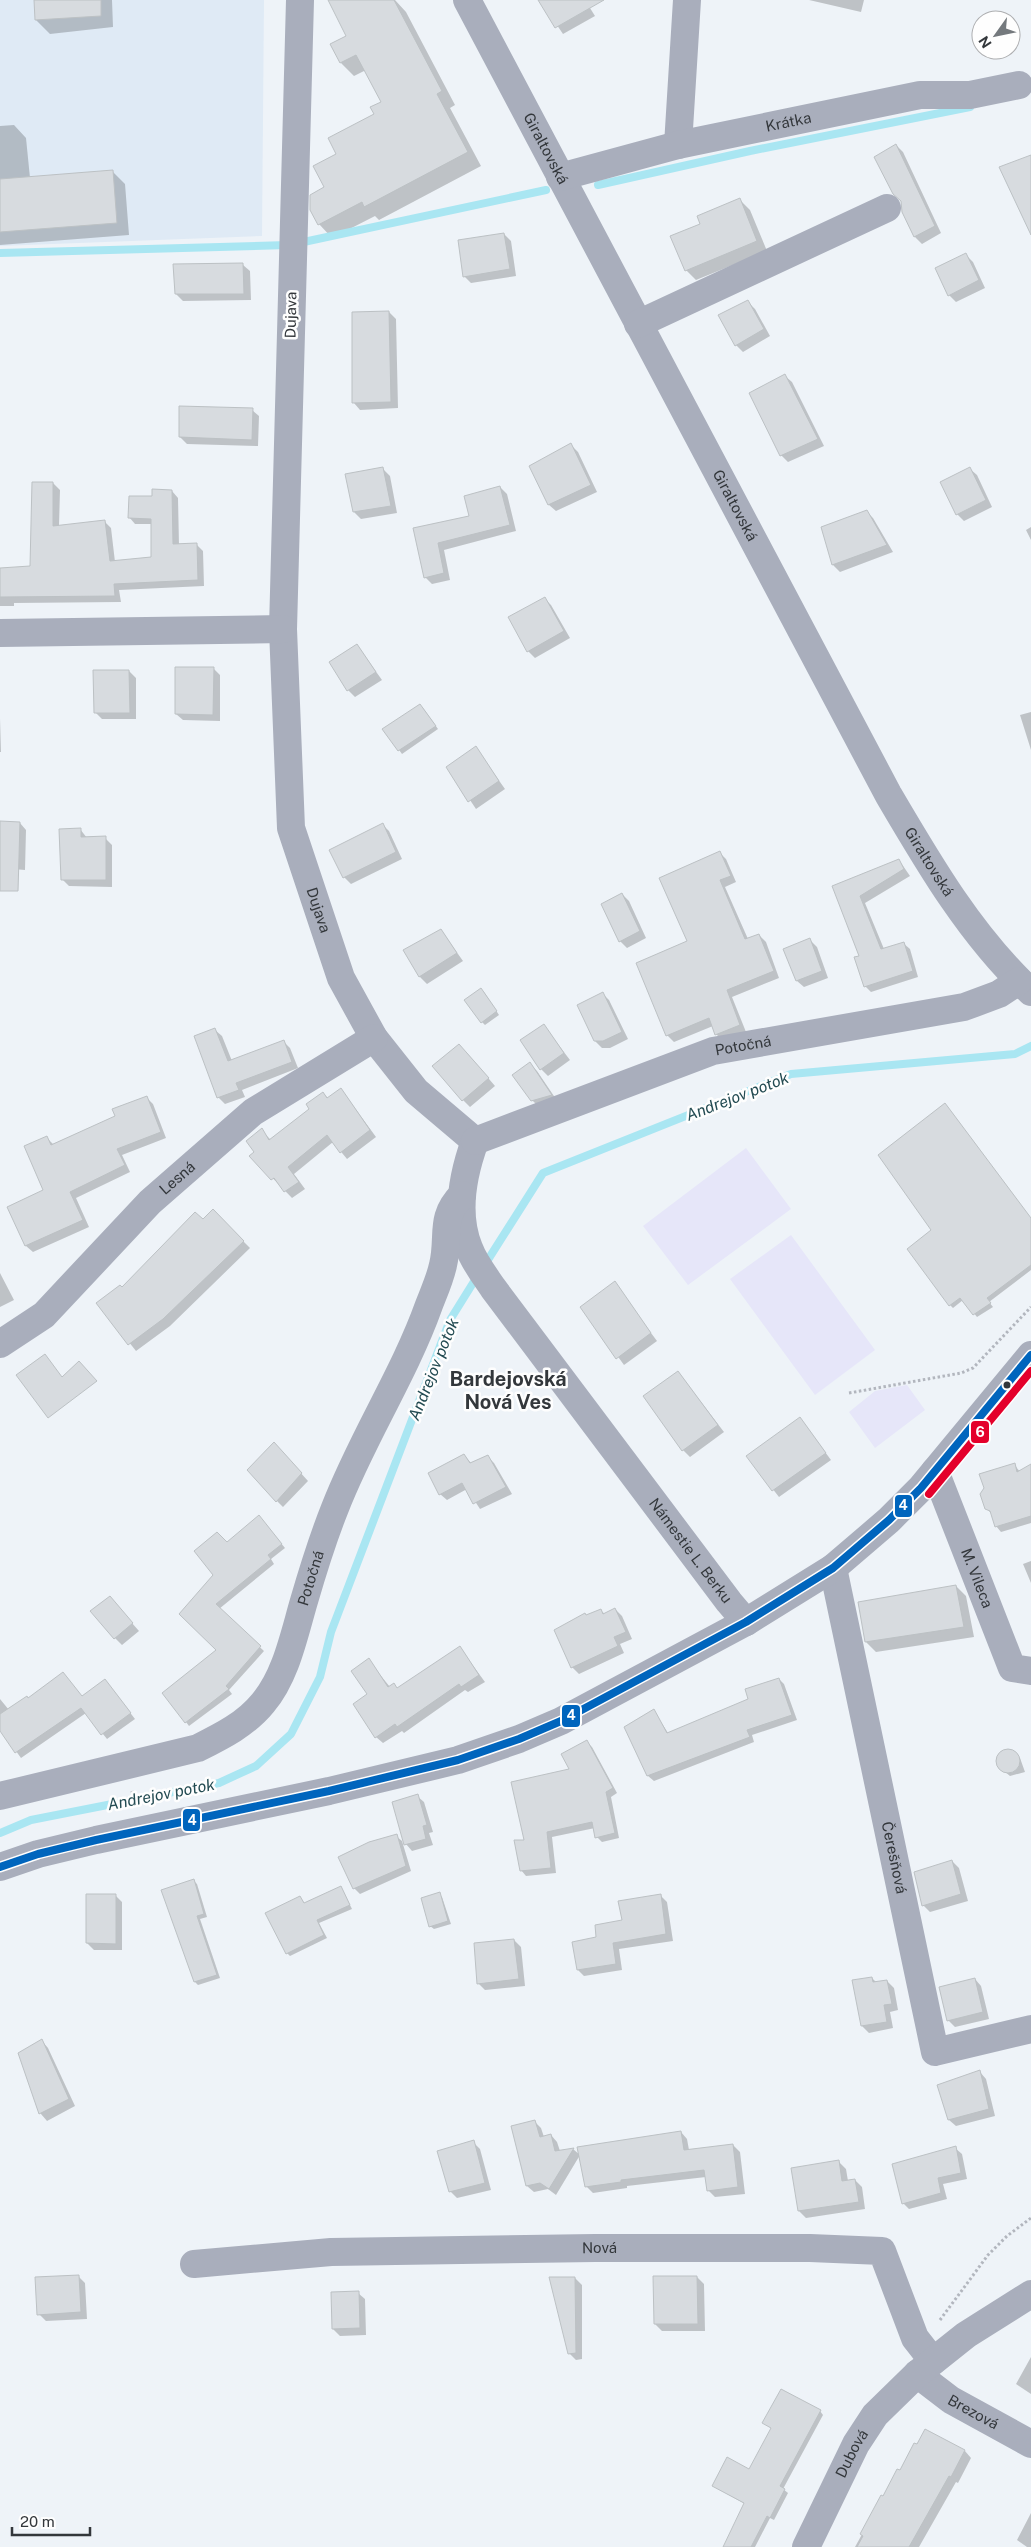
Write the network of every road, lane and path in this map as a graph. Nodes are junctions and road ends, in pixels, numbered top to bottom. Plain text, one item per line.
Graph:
1 (300, 0) edge
2 (467, 0) edge
3 (687, 0) edge
4 (1019, 85) dead end
5 (678, 145) junction
6 (560, 177) junction
7 (887, 208) dead end
8 (638, 324) junction
9 (283, 629) junction
10 (0, 633) edge
11 (1025, 986) edge
12 (374, 1038) junction
13 (475, 1141) junction
14 (462, 1195) junction
15 (1031, 1307) edge
16 (0, 1344) edge
17 (1031, 1355) edge
18 (848, 1393) dead end
19 (935, 1471) junction
20 (833, 1568) junction
21 (746, 1622) junction
22 (1031, 1671) edge
23 (130, 1784) dead end
24 (0, 1796) edge
25 (136, 1810) dead end
26 (0, 1867) edge
27 (1031, 2029) edge
28 (1031, 2218) edge
29 (194, 2264) dead end
30 (1031, 2294) edge
31 (924, 2362) junction
32 (1031, 2444) edge
33 (806, 2547) edge

1 - 9 street, Dujava
2 - 6 street, Giraltovská
3 - 5 street
4 - 5 street, Krátka
5 - 6 street, Krátka
6 - 8 street, Giraltovská
7 - 8 street
8 - 11 street, Giraltovská
9 - 10 street
9 - 12 street, Dujava
11 - 13 street, Potočná
12 - 13 street, Dujava
12 - 16 street, Lesná
13 - 14 street, Námestie L. Berku
14 - 21 street, Námestie L. Berku
14 - 24 street, Potočná
15 - 18 path
17 - 19 street
19 - 20 street
19 - 22 street, M. Vileca
20 - 21 street
20 - 27 street, Čerešňová
21 - 26 street
23 - 25 path
28 - 31 path
29 - 31 street, Nová
30 - 31 street
31 - 32 street, Brezová
31 - 33 street, Dubová

